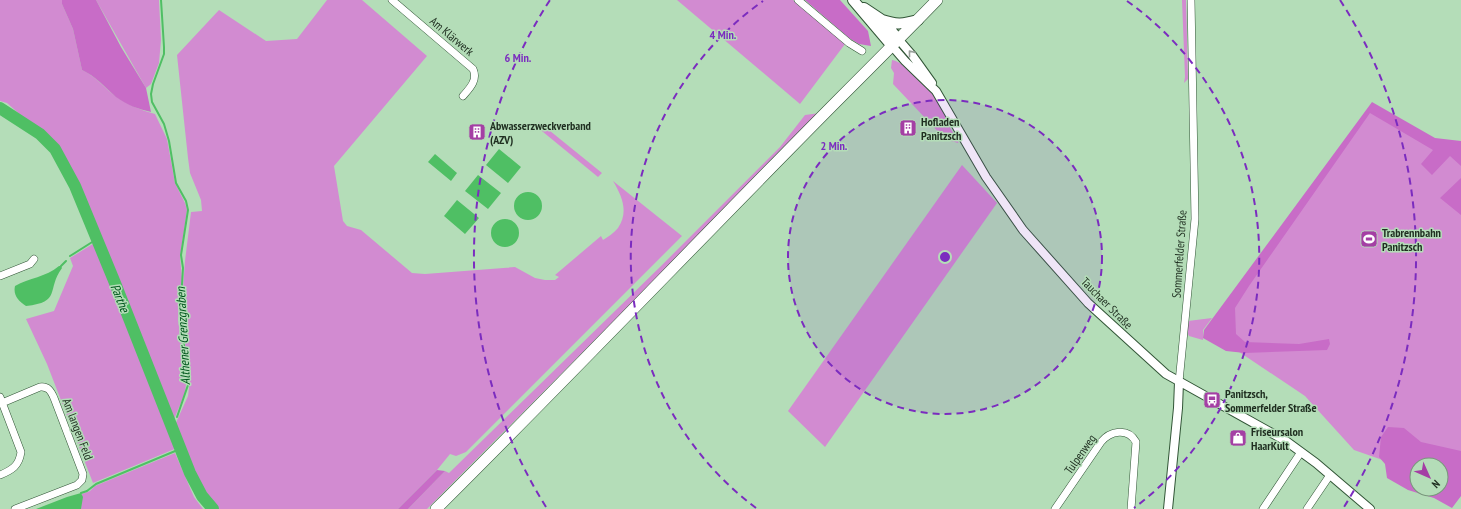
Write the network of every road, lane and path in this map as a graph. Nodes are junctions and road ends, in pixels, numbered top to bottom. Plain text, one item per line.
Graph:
1 (392, 0) edge
2 (798, 0) edge
3 (937, 0) edge
4 (1191, 0) edge
5 (854, 1) edge
6 (882, 20) junction
7 (918, 20) junction
8 (896, 43) junction
9 (862, 51) dead end
10 (464, 96) dead end
11 (34, 260) dead end
12 (0, 276) edge
13 (1179, 382) junction
14 (1, 400) edge
15 (1301, 452) junction
16 (0, 475) edge
17 (1330, 475) junction
18 (15, 509) edge
19 (436, 509) edge
20 (1055, 509) edge
21 (1131, 509) edge
22 (1168, 509) edge
23 (1263, 509) edge
24 (1307, 509) edge
25 (1370, 509) edge

1 - 10 street, Am Klärwerk
2 - 9 street
3 - 7 main road
4 - 13 street, Sommerfelder Straße
5 - 6 main road
5 - 8 main road
6 - 7 main road
6 - 8 main road
7 - 8 main road
8 - 13 street, Tauchaer Straße
8 - 19 main road
11 - 12 street
13 - 15 street, Tauchaer Straße
13 - 22 street, Sommerfelder Straße
14 - 16 street
14 - 18 street, Am langen Feld
15 - 17 street, Tauchaer Straße
15 - 23 street
17 - 24 street
17 - 25 street, Tauchaer Straße
20 - 21 street, Tulpenweg

